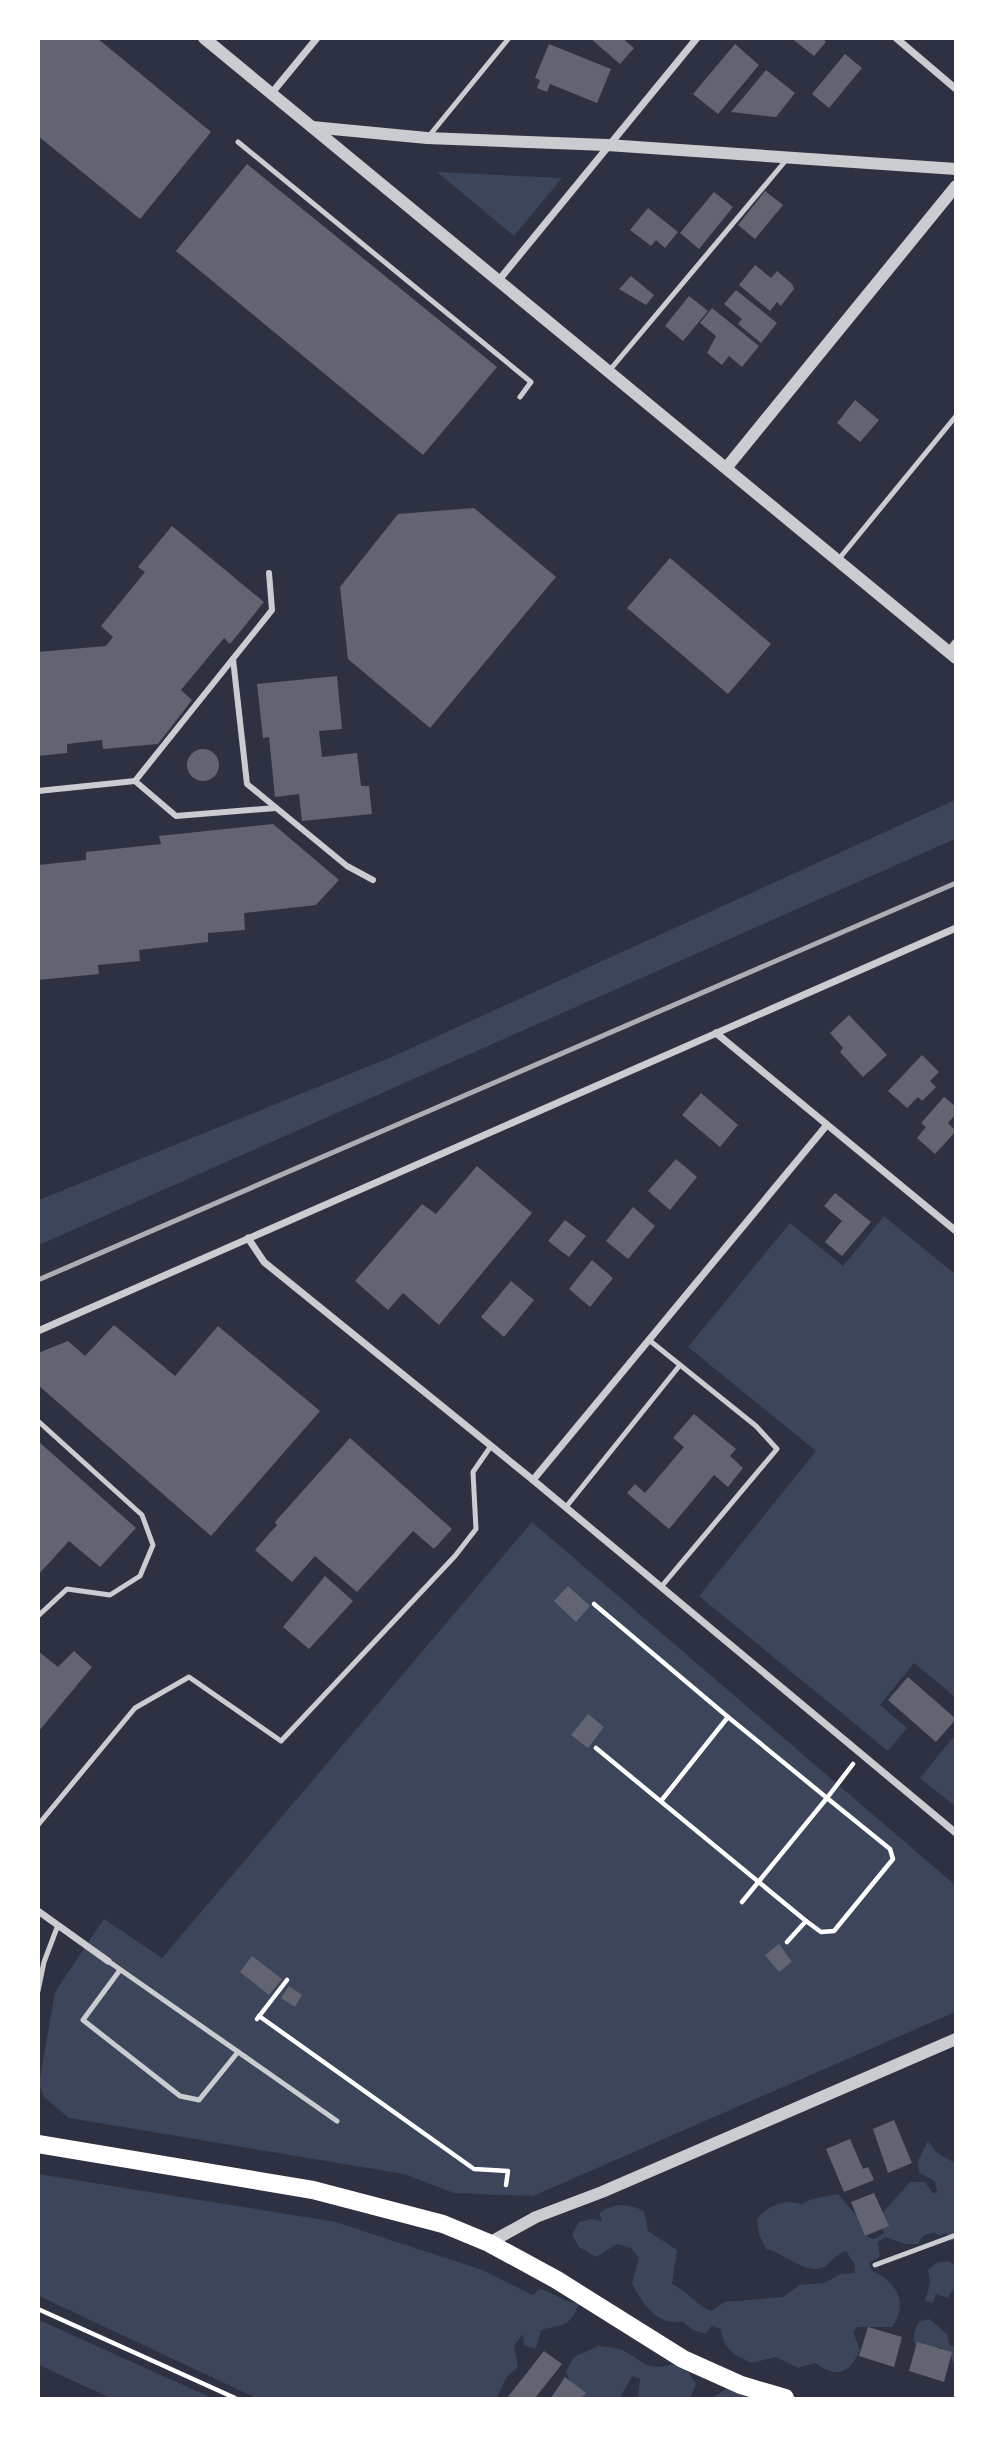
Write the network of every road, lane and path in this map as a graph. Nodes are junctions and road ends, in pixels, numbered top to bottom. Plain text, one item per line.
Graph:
1 (204, 38) edge
2 (317, 38) edge
3 (509, 38) edge
4 (697, 38) edge
5 (896, 38) edge
6 (956, 89) edge
7 (271, 94) junction
8 (312, 127) junction
9 (428, 138) junction
10 (238, 142) dead end
11 (607, 145) junction
12 (788, 157) junction
13 (956, 169) edge
14 (956, 186) edge
15 (499, 280) junction
16 (609, 371) junction
17 (520, 397) dead end
18 (956, 416) edge
19 (727, 467) junction
20 (838, 560) junction
21 (270, 573) dead end
22 (953, 651) edge
23 (233, 659) junction
24 (135, 781) junction
25 (38, 791) edge
26 (276, 808) junction
27 (373, 880) dead end
28 (955, 928) edge
29 (716, 1033) junction
30 (826, 1126) junction
31 (956, 1231) edge
32 (247, 1238) junction
33 (38, 1331) edge
34 (649, 1340) junction
35 (680, 1366) junction
36 (38, 1421) edge
37 (491, 1446) junction
38 (533, 1480) junction
39 (566, 1507) junction
40 (660, 1587) junction
41 (594, 1604) dead end
42 (38, 1616) edge
43 (728, 1717) junction
44 (596, 1748) dead end
45 (860, 1755) junction
46 (827, 1798) junction
47 (661, 1801) junction
48 (38, 1825) edge
49 (956, 1833) edge
50 (758, 1881) junction
51 (741, 1902) dead end
52 (38, 1911) edge
53 (806, 1921) junction
54 (58, 1926) junction
55 (787, 1942) dead end
56 (107, 1961) joint
57 (120, 1970) junction
58 (287, 1980) dead end
59 (38, 1991) edge
60 (956, 2039) edge
61 (238, 2052) junction
62 (337, 2121) dead end
63 (38, 2144) edge
64 (506, 2185) dead end
65 (956, 2235) edge
66 (489, 2243) junction
67 (875, 2265) dead end
68 (38, 2309) edge
69 (235, 2399) edge
70 (785, 2399) edge

1 - 7 street
2 - 7 street
3 - 9 lane
4 - 11 street
5 - 6 street
7 - 8 street
8 - 9 street
8 - 15 street
9 - 11 street
10 - 17 lane
11 - 12 street
11 - 15 street
12 - 13 street
12 - 16 lane
14 - 19 street
15 - 16 street
16 - 19 street
18 - 20 lane
19 - 20 street
20 - 22 street
21 - 23 street
23 - 24 street
23 - 26 street
24 - 25 street
24 - 26 street
26 - 27 street
28 - 29 street
29 - 30 street
29 - 32 street
30 - 31 street
30 - 34 street
32 - 33 street
32 - 37 street
34 - 35 lane
34 - 38 street
35 - 39 lane
35 - 40 lane
36 - 42 lane
37 - 38 street
37 - 48 lane
38 - 39 street
39 - 40 street
40 - 45 street
41 - 43 path
43 - 46 path
43 - 47 path
44 - 47 path
45 - 46 path
45 - 49 street
46 - 50 path
46 - 53 path
47 - 50 path
50 - 51 path
50 - 53 path
52 - 54 street
53 - 55 path
54 - 56 street
54 - 59 lane
56 - 57 lane
57 - 61 lane
57 - 61 lane
58 - 64 path
60 - 66 street
61 - 62 lane
63 - 66 main road
65 - 67 lane
66 - 70 main road
68 - 69 path

